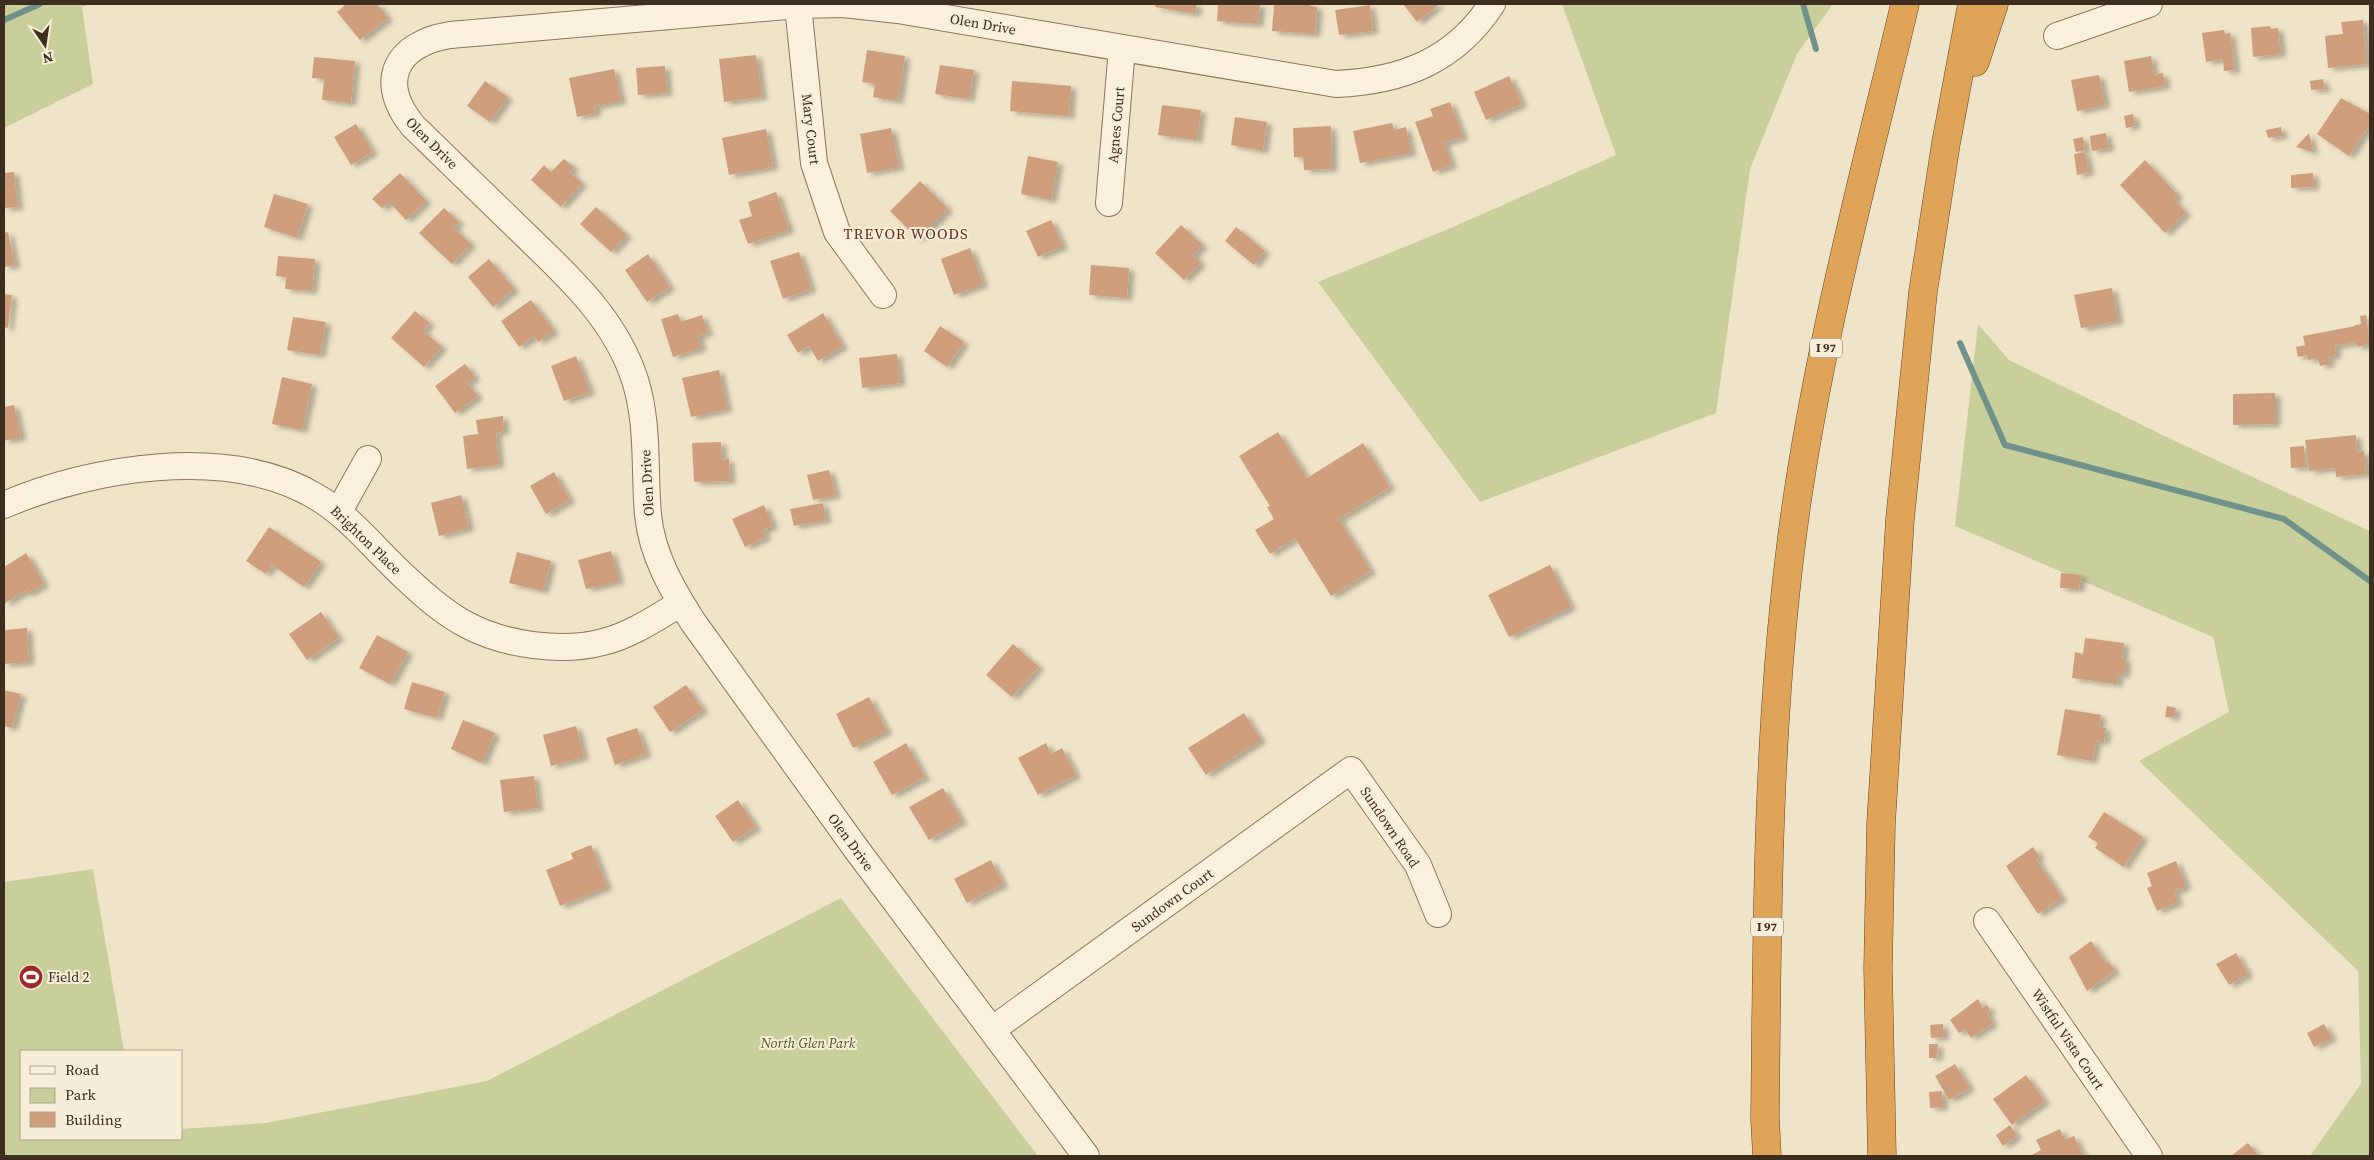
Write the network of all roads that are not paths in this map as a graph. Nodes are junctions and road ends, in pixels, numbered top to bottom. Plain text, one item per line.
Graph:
1 (1492, 4) edge
2 (1905, 4) edge
3 (1972, 4) edge
4 (1994, 4) edge
5 (2149, 4) edge
6 (798, 5) junction
7 (2057, 36) dead end
8 (1122, 48) junction
9 (1946, 143) junction
10 (1109, 203) dead end
11 (883, 295) dead end
12 (368, 459) dead end
13 (4, 505) edge
14 (339, 511) junction
15 (681, 603) junction
16 (1350, 770) joint
17 (1438, 914) dead end
18 (1988, 921) dead end
19 (993, 1030) junction
20 (1086, 1156) edge
21 (1767, 1156) edge
22 (1882, 1156) edge
23 (2148, 1156) edge

1 - 8 street, Olen Drive
2 - 21 highway, I 97
3 - 9 highway
4 - 9 highway
5 - 7 street
6 - 8 street, Olen Drive
6 - 11 street, Mary Court
6 - 15 street, Olen Drive
8 - 10 street, Agnes Court
9 - 22 highway
12 - 14 street
13 - 14 street, Brighton Place
14 - 15 street, Brighton Place
15 - 19 street, Olen Drive
16 - 17 street, Sundown Road
16 - 19 street, Sundown Court
18 - 23 street, Wistful Vista Court
19 - 20 street, Olen Drive

